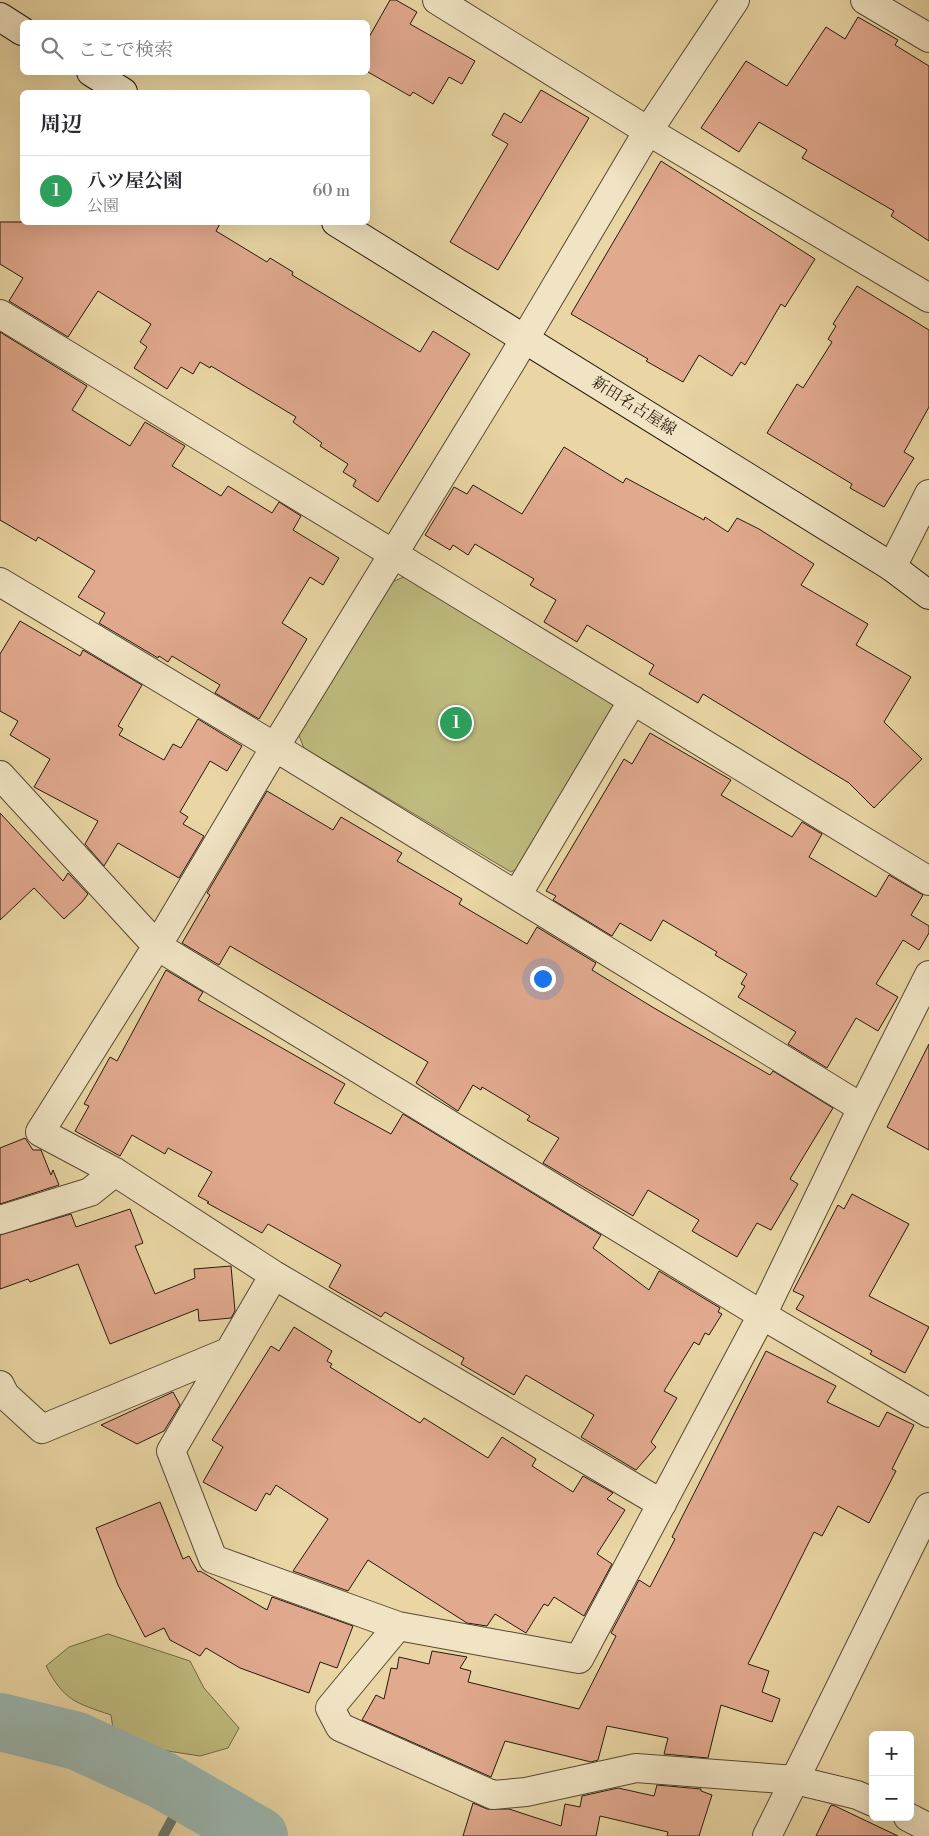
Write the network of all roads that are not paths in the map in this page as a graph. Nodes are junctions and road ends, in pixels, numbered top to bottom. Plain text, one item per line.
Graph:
1 (437, 0) edge
2 (735, 0) edge
3 (864, 0) edge
4 (0, 17) edge
5 (20, 30) edge
6 (929, 38) edge
7 (96, 75) edge
8 (120, 90) edge
9 (648, 131) junction
10 (341, 225) edge
11 (929, 298) edge
12 (0, 314) edge
13 (526, 338) junction
14 (929, 494) edge
15 (393, 552) junction
16 (892, 567) junction
17 (0, 582) edge
18 (929, 595) edge
19 (634, 700) junction
20 (275, 746) junction
21 (0, 775) edge
22 (929, 881) edge
23 (517, 895) junction
24 (157, 946) junction
25 (929, 975) edge
26 (862, 1108) junction
27 (115, 1172) junction
28 (0, 1220) edge
29 (274, 1275) junction
30 (762, 1315) junction
31 (228, 1352) junction
32 (0, 1385) edge
33 (929, 1412) edge
34 (662, 1504) junction
35 (929, 1507) edge
36 (398, 1626) junction
37 (795, 1780) junction
38 (869, 1800) edge
39 (914, 1820) edge
40 (929, 1828) edge
41 (767, 1836) edge

1 - 9 street
2 - 9 street
3 - 6 street
4 - 5 street
7 - 8 street
9 - 11 street
9 - 13 street
10 - 13 street, 新田名古屋線
12 - 15 street
13 - 15 street
13 - 16 street, 新田名古屋線
14 - 16 street
15 - 19 street
15 - 20 street
16 - 18 street, 新田名古屋線
17 - 20 street
19 - 22 street
19 - 23 street
20 - 23 street
20 - 24 street
21 - 24 street
23 - 26 street
24 - 27 street
24 - 30 street
25 - 26 street
26 - 30 street
27 - 28 street
27 - 29 street
29 - 31 street
29 - 34 street
30 - 33 street
30 - 34 street
31 - 32 street
31 - 36 street
34 - 36 street
35 - 37 street
36 - 37 street
37 - 38 street
37 - 41 street
39 - 40 street

